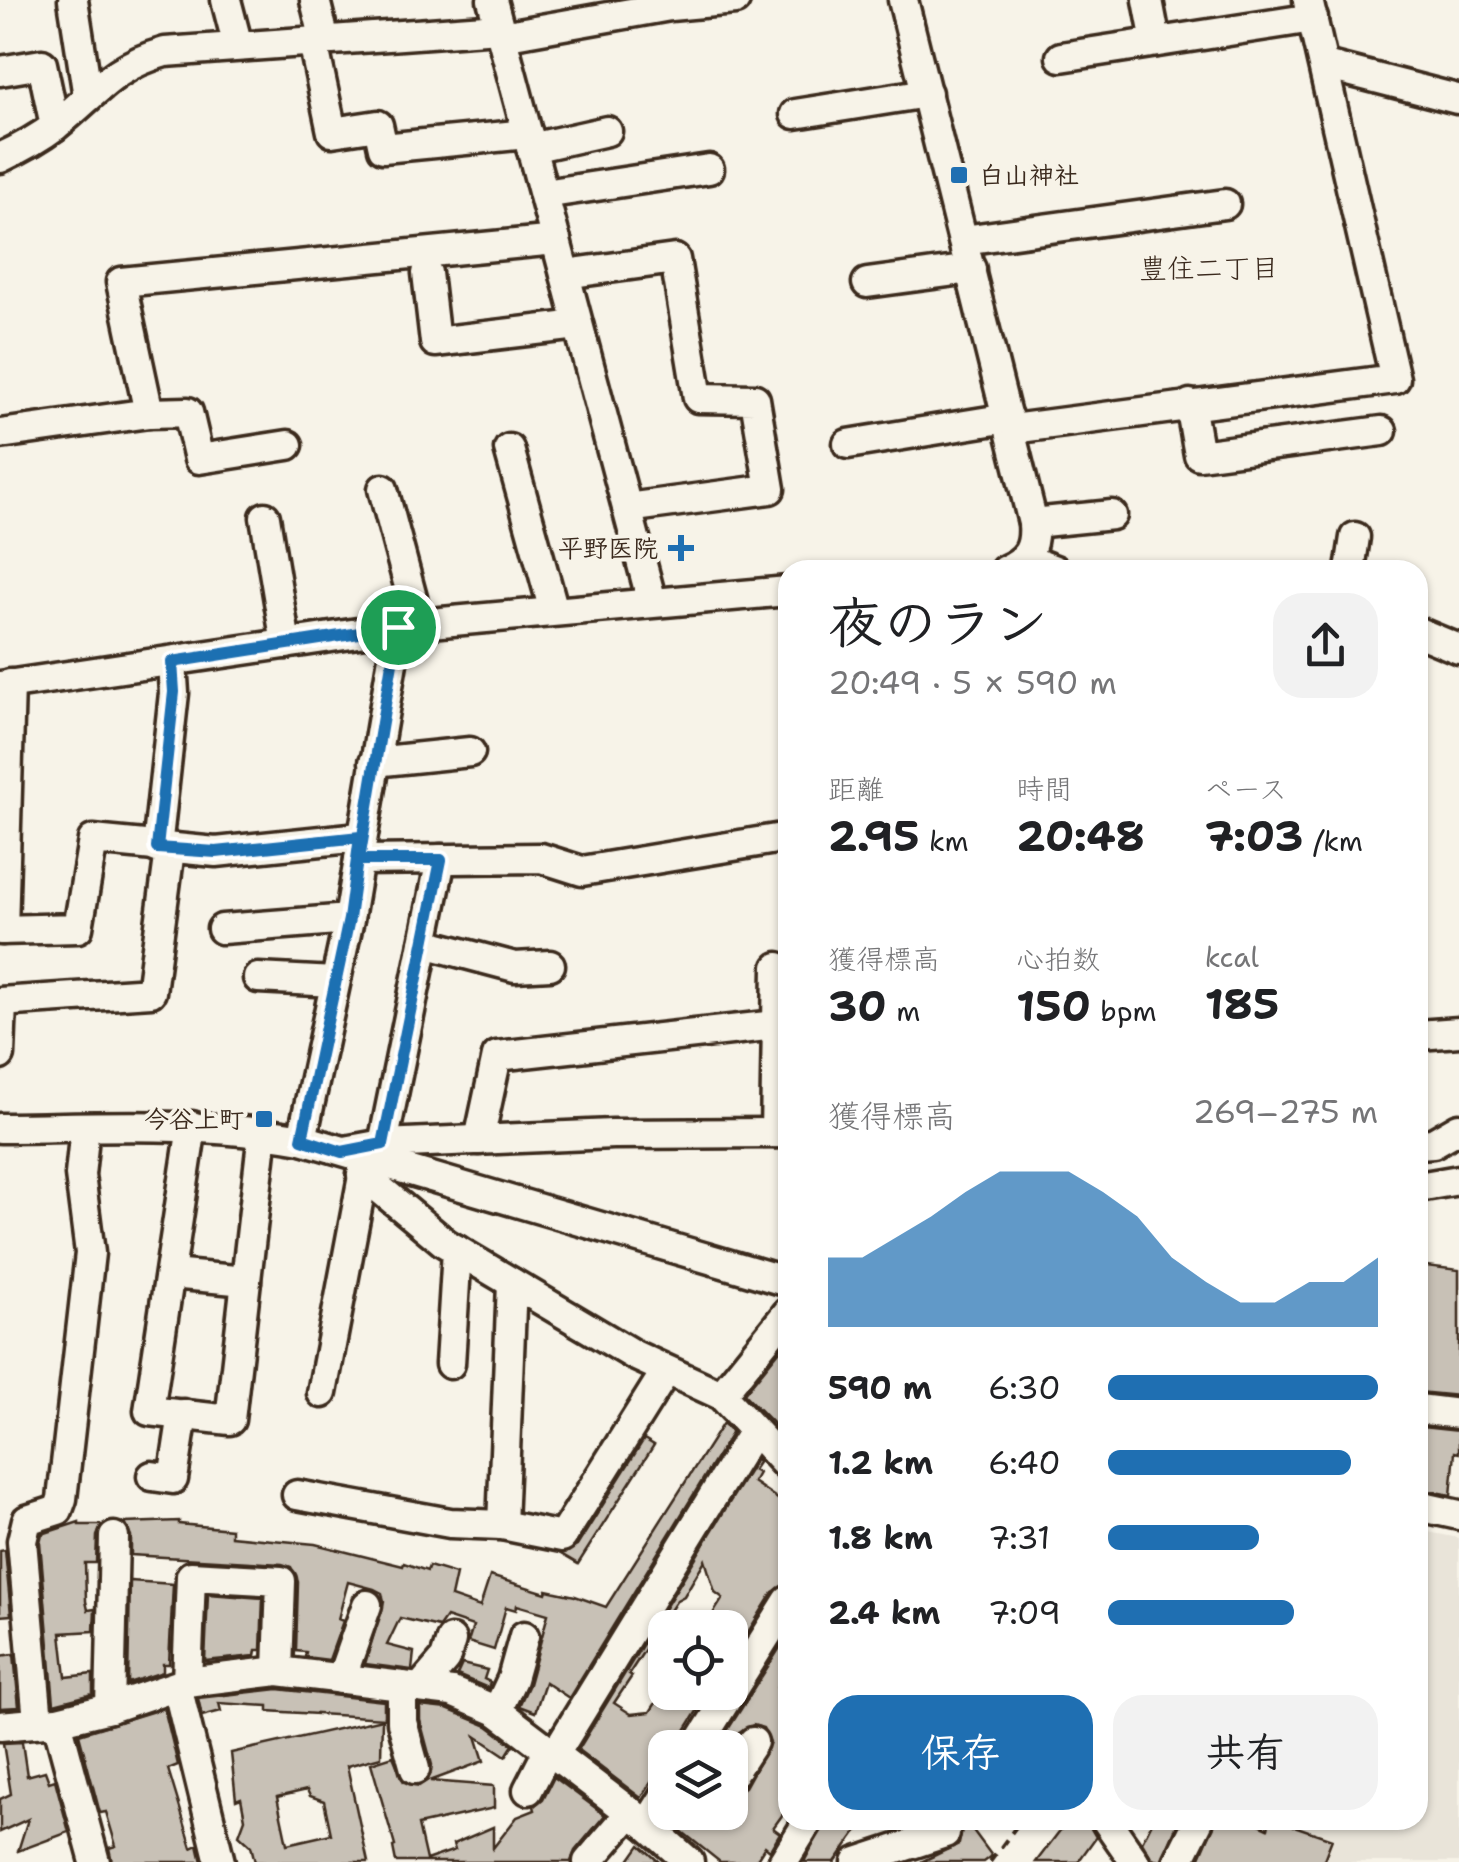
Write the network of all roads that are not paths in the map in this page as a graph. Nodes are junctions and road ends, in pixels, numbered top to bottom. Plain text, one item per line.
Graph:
1 (73, 0) edge
2 (226, 0) edge
3 (315, 0) edge
4 (492, 0) edge
5 (735, 0) edge
6 (1148, 0) edge
7 (912, 2) edge
8 (1310, 9) edge
9 (501, 32) junction
10 (319, 41) junction
11 (1156, 42) junction
12 (238, 46) junction
13 (1061, 57) dead end
14 (1325, 65) junction
15 (0, 71) edge
16 (926, 94) junction
17 (88, 97) junction
18 (1457, 99) edge
19 (794, 114) dead end
20 (55, 126) junction
21 (607, 130) dead end
22 (529, 141) junction
23 (0, 158) edge
24 (708, 169) dead end
25 (544, 194) junction
26 (1225, 204) dead end
27 (556, 240) junction
28 (963, 240) junction
29 (970, 269) junction
30 (427, 273) dead end
31 (565, 274) junction
32 (868, 283) dead end
33 (578, 325) junction
34 (1190, 404) junction
35 (149, 413) junction
36 (1010, 423) junction
37 (1382, 431) dead end
38 (0, 434) edge
39 (848, 444) dead end
40 (288, 445) dead end
41 (509, 449) dead end
42 (383, 489) dead end
43 (627, 508) junction
44 (1112, 515) dead end
45 (265, 516) dead end
46 (1034, 522) junction
47 (1355, 537) dead end
48 (1024, 560) edge
49 (1352, 560) edge
50 (778, 592) edge
51 (652, 602) junction
52 (554, 611) junction
53 (408, 625) junction
54 (1428, 636) edge
55 (286, 644) junction
56 (1459, 649) edge
57 (172, 662) junction
58 (5, 685) edge
59 (470, 752) dead end
60 (374, 762) junction
61 (778, 839) edge
62 (2, 845) edge
63 (360, 848) junction
64 (164, 849) junction
65 (441, 860) junction
66 (349, 919) junction
67 (222, 928) dead end
68 (2, 930) edge
69 (424, 943) junction
70 (550, 965) dead end
71 (778, 968) dead end
72 (258, 978) dead end
73 (335, 982) junction
74 (1, 1002) edge
75 (776, 1026) junction
76 (1459, 1032) edge
77 (1428, 1034) edge
78 (0, 1055) edge
79 (778, 1069) edge
80 (192, 1126) junction
81 (85, 1127) junction
82 (0, 1128) edge
83 (1459, 1128) edge
84 (263, 1132) junction
85 (778, 1133) edge
86 (302, 1139) junction
87 (479, 1140) junction
88 (1428, 1143) edge
89 (364, 1158) junction
90 (1459, 1180) edge
91 (1428, 1185) edge
92 (457, 1250) junction
93 (171, 1274) junction
94 (778, 1279) edge
95 (246, 1282) junction
96 (512, 1284) junction
97 (778, 1325) edge
98 (450, 1364) dead end
99 (666, 1371) junction
100 (322, 1393) dead end
101 (721, 1396) junction
102 (1428, 1410) edge
103 (183, 1414) junction
104 (1459, 1414) edge
105 (753, 1431) junction
106 (778, 1455) edge
107 (152, 1476) dead end
108 (297, 1496) dead end
109 (1428, 1508) edge
110 (1459, 1515) edge
111 (502, 1525) junction
112 (114, 1537) dead end
113 (11, 1540) edge
114 (367, 1605) dead end
115 (524, 1636) dead end
116 (778, 1638) edge
117 (451, 1640) dead end
118 (278, 1671) junction
119 (341, 1679) junction
120 (182, 1684) junction
121 (411, 1687) junction
122 (110, 1708) junction
123 (497, 1711) junction
124 (47, 1721) junction
125 (0, 1726) edge
126 (713, 1730) edge
127 (552, 1751) junction
128 (415, 1769) dead end
129 (528, 1790) dead end
130 (648, 1810) edge
131 (639, 1818) junction
132 (803, 1830) edge
133 (1113, 1830) edge
134 (1195, 1830) edge
135 (945, 1833) dead end
136 (93, 1861) edge
137 (220, 1862) edge
138 (588, 1862) edge
139 (689, 1862) edge
140 (783, 1862) edge
141 (857, 1862) edge
142 (1134, 1862) edge
143 (1178, 1862) edge

1 - 17 street
2 - 12 street
3 - 10 street
4 - 9 street
5 - 9 street
6 - 11 street
7 - 16 street
8 - 11 street
8 - 14 street
9 - 10 street
9 - 22 street
10 - 12 street
10 - 22 street
11 - 13 street
12 - 17 street
14 - 18 street
14 - 34 street
15 - 20 street
16 - 19 street
16 - 28 street
17 - 20 street
20 - 23 street
21 - 22 street
22 - 25 street
24 - 25 street
25 - 27 street
26 - 28 street
27 - 31 street
27 - 35 street
28 - 29 street
29 - 32 street
29 - 36 street
30 - 33 street
31 - 33 street
31 - 43 street
33 - 43 street
34 - 36 street
34 - 37 street
35 - 38 street
35 - 40 street
36 - 39 street
36 - 46 street
41 - 52 street
42 - 53 street
43 - 51 street
44 - 46 street
45 - 55 street
46 - 48 street
47 - 49 street
50 - 51 street
51 - 52 street
52 - 53 street
53 - 55 street
53 - 60 street
54 - 56 street
55 - 57 street
57 - 58 street
57 - 64 street
58 - 62 street
59 - 60 street
60 - 63 street
61 - 65 street
62 - 68 street
63 - 64 street
63 - 65 street
63 - 66 street
64 - 68 street
64 - 74 street
65 - 69 street
66 - 67 street
66 - 73 street
69 - 70 street
69 - 89 street
71 - 75 street
72 - 73 street
73 - 86 street
74 - 78 street
75 - 79 street
75 - 87 street
76 - 77 street
80 - 81 street
80 - 84 street
80 - 93 street
81 - 82 street
81 - 113 street
83 - 88 street
84 - 86 street
84 - 95 street
85 - 87 street
86 - 89 street
87 - 89 street
89 - 92 street
89 - 94 street
89 - 100 street
90 - 91 street
92 - 96 street
92 - 98 street
93 - 95 street
93 - 103 street
95 - 103 street
96 - 99 street
96 - 111 street
97 - 101 street
99 - 101 street
99 - 111 street
101 - 105 street
102 - 104 street
103 - 107 street
105 - 106 street
105 - 127 street
108 - 111 street
109 - 110 street
112 - 122 street
113 - 124 street
114 - 119 street
115 - 123 street
116 - 126 street
117 - 121 street
118 - 119 street
118 - 120 street
118 - 120 street
119 - 121 street
120 - 122 street
120 - 137 street
121 - 123 street
121 - 128 street
122 - 124 street
123 - 127 street
124 - 125 street
124 - 136 street
127 - 129 street
127 - 131 street
130 - 131 street
131 - 138 street
131 - 139 street
132 - 140 street
133 - 142 street
134 - 143 street
135 - 141 street

